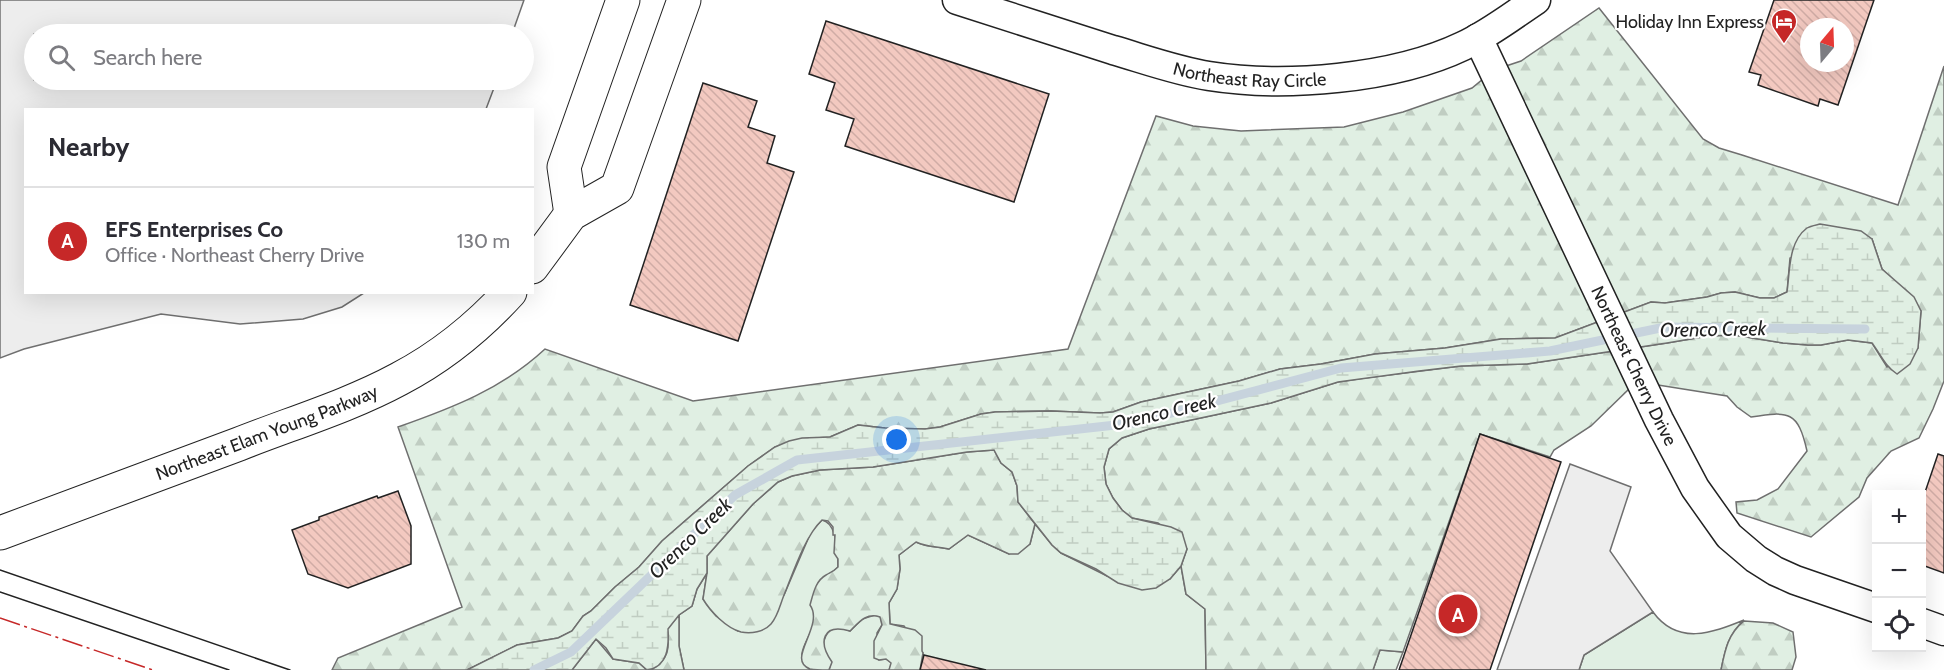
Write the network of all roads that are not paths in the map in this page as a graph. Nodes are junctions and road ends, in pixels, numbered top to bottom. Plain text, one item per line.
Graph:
1 (623, 0) edge
2 (684, 0) edge
3 (957, 0) edge
4 (1536, 0) edge
5 (1478, 38) junction
6 (571, 214) junction
7 (534, 264) edge
8 (508, 294) edge
9 (0, 533) edge
10 (1872, 607) edge
11 (1926, 624) edge
12 (1944, 631) edge

1 - 6 street
2 - 6 street
3 - 5 street, Northeast Ray Circle
4 - 5 street, Northeast Ray Circle
5 - 10 street, Northeast Cherry Drive
6 - 7 street
8 - 9 street, Northeast Elam Young Parkway
11 - 12 street

